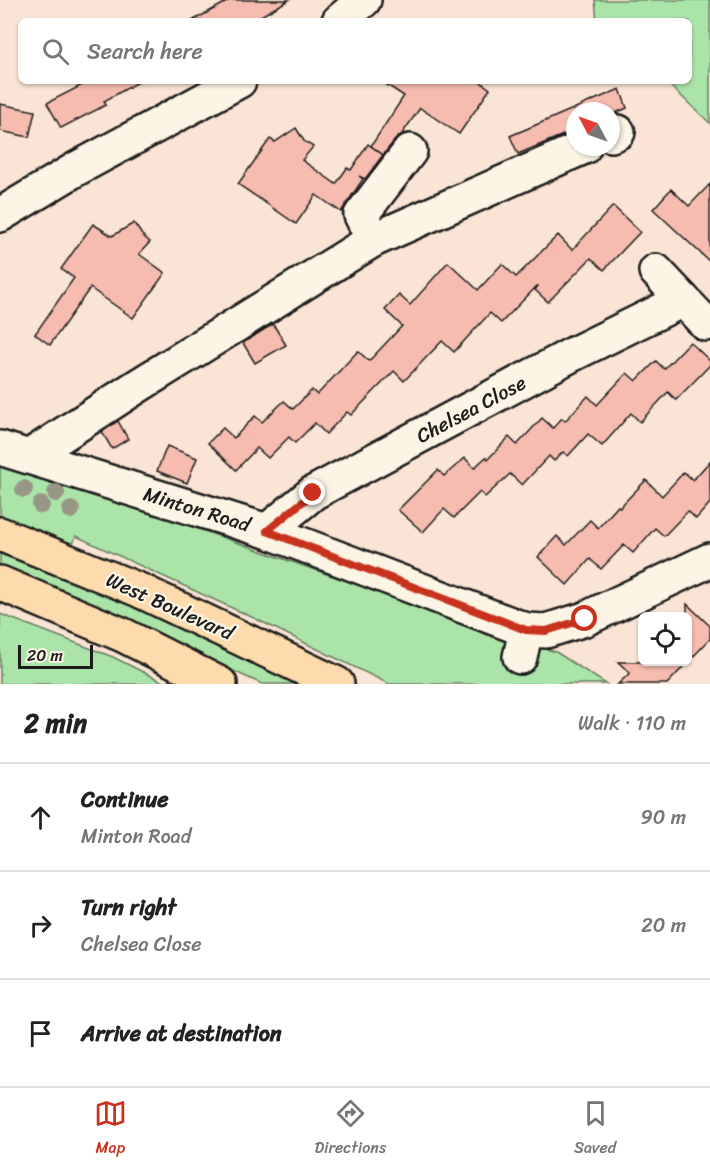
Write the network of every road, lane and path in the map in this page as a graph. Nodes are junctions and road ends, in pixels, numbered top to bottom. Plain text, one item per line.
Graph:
1 (364, 0) edge
2 (343, 18) edge
3 (233, 84) edge
4 (410, 151) dead end
5 (566, 155) edge
6 (0, 215) edge
7 (373, 240) junction
8 (656, 271) dead end
9 (683, 300) junction
10 (706, 324) dead end
11 (15, 452) edge
12 (267, 531) junction
13 (0, 534) edge
14 (710, 560) edge
15 (0, 583) edge
16 (220, 684) edge
17 (337, 684) edge

1 - 2 street
3 - 6 street
4 - 7 street
5 - 7 street
7 - 11 street
8 - 9 street
9 - 10 street
9 - 12 street, Chelsea Close
11 - 12 street, Minton Road
12 - 14 street, Minton Road
13 - 17 main road, West Boulevard
15 - 16 main road

